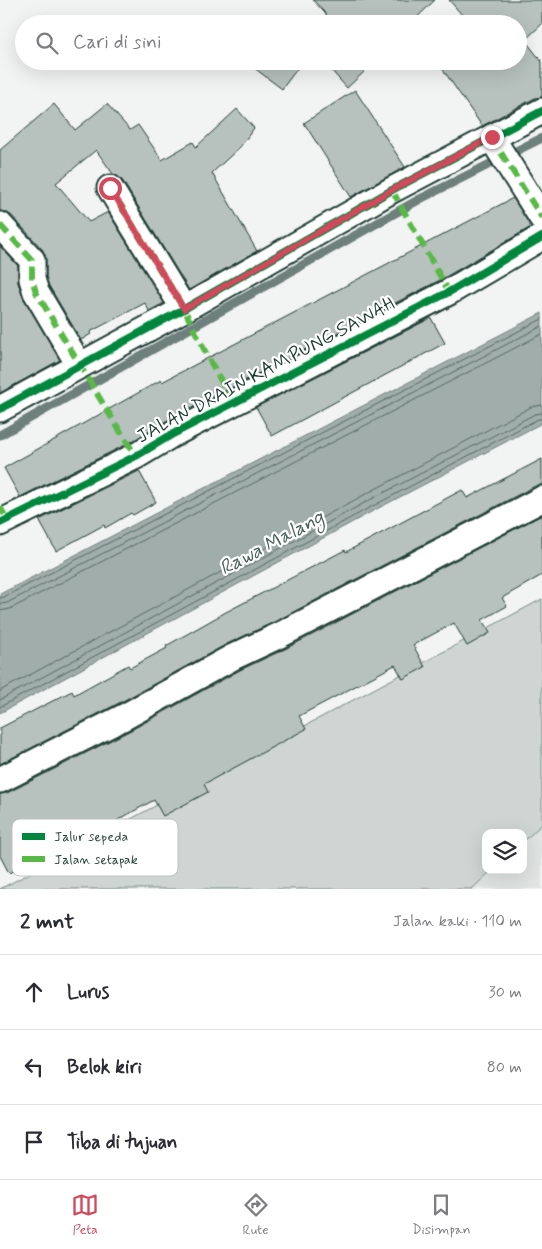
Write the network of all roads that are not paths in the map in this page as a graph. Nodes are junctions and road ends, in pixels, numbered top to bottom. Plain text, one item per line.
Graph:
1 (542, 111) edge
2 (493, 140) junction
3 (110, 188) dead end
4 (542, 218) edge
5 (0, 226) edge
6 (542, 237) edge
7 (184, 309) junction
8 (79, 365) junction
9 (0, 409) edge
10 (542, 499) edge
11 (2, 516) edge
12 (0, 780) edge

1 - 2 street
2 - 4 street
2 - 7 street
3 - 7 street
5 - 8 street
6 - 11 street, JALAN DRAIN KAMPUNG SAWAH
7 - 8 street
8 - 9 street
10 - 12 street

